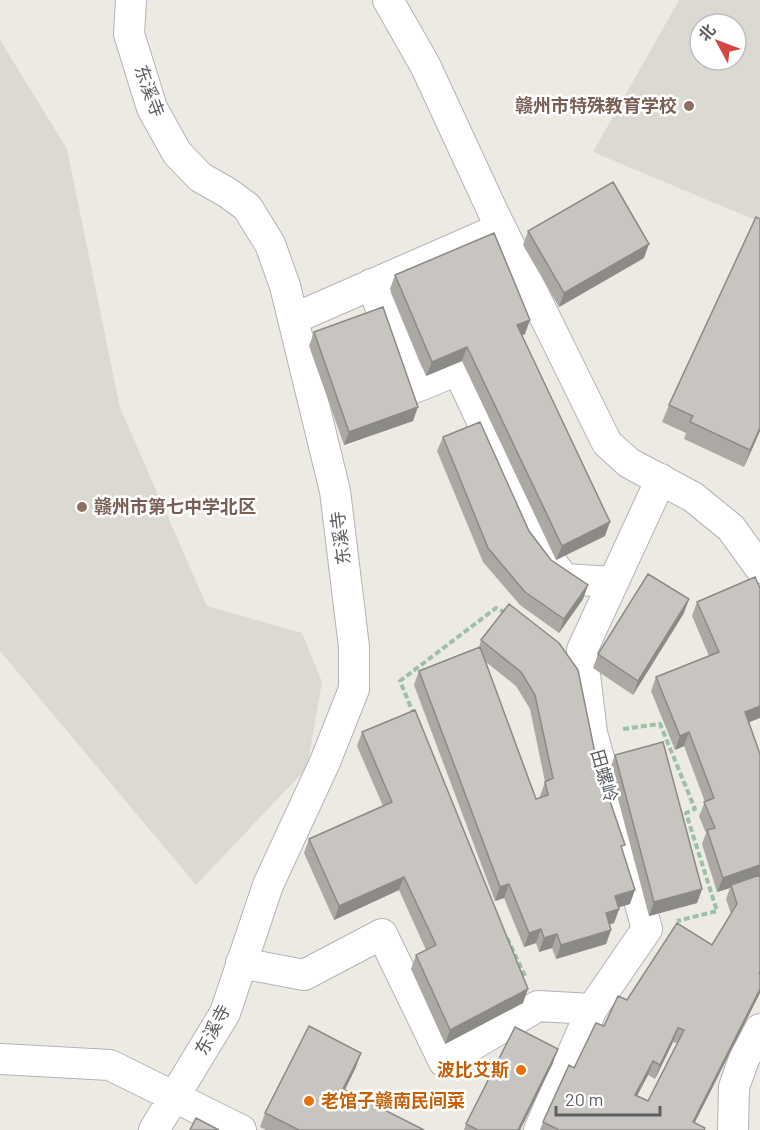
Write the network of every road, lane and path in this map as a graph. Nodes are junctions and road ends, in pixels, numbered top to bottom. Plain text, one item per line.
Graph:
1 (131, 0) edge
2 (388, 0) edge
3 (501, 228) junction
4 (371, 284) junction
5 (293, 319) junction
6 (661, 479) junction
7 (760, 568) edge
8 (613, 582) junction
9 (506, 613) edge
10 (418, 724) edge
11 (592, 733) junction
12 (647, 929) junction
13 (507, 937) edge
14 (241, 963) junction
15 (538, 1006) junction
16 (592, 1009) junction
17 (760, 1029) edge
18 (0, 1059) edge
19 (176, 1097) junction
20 (154, 1130) edge
21 (241, 1130) edge
22 (539, 1130) edge
23 (733, 1130) edge

1 - 5 street, 东溪寺
2 - 3 street
3 - 4 street
3 - 6 street
4 - 5 street
4 - 8 street
5 - 14 street, 东溪寺
6 - 7 street
6 - 8 street, 田螺岭
8 - 11 street, 田螺岭
9 - 10 path
11 - 12 street, 田螺岭
11 - 12 path
12 - 16 street
13 - 15 path
14 - 15 street
14 - 19 street, 东溪寺
15 - 16 street
16 - 22 street
17 - 23 street
18 - 19 street
19 - 20 street, 东溪寺
19 - 21 street

